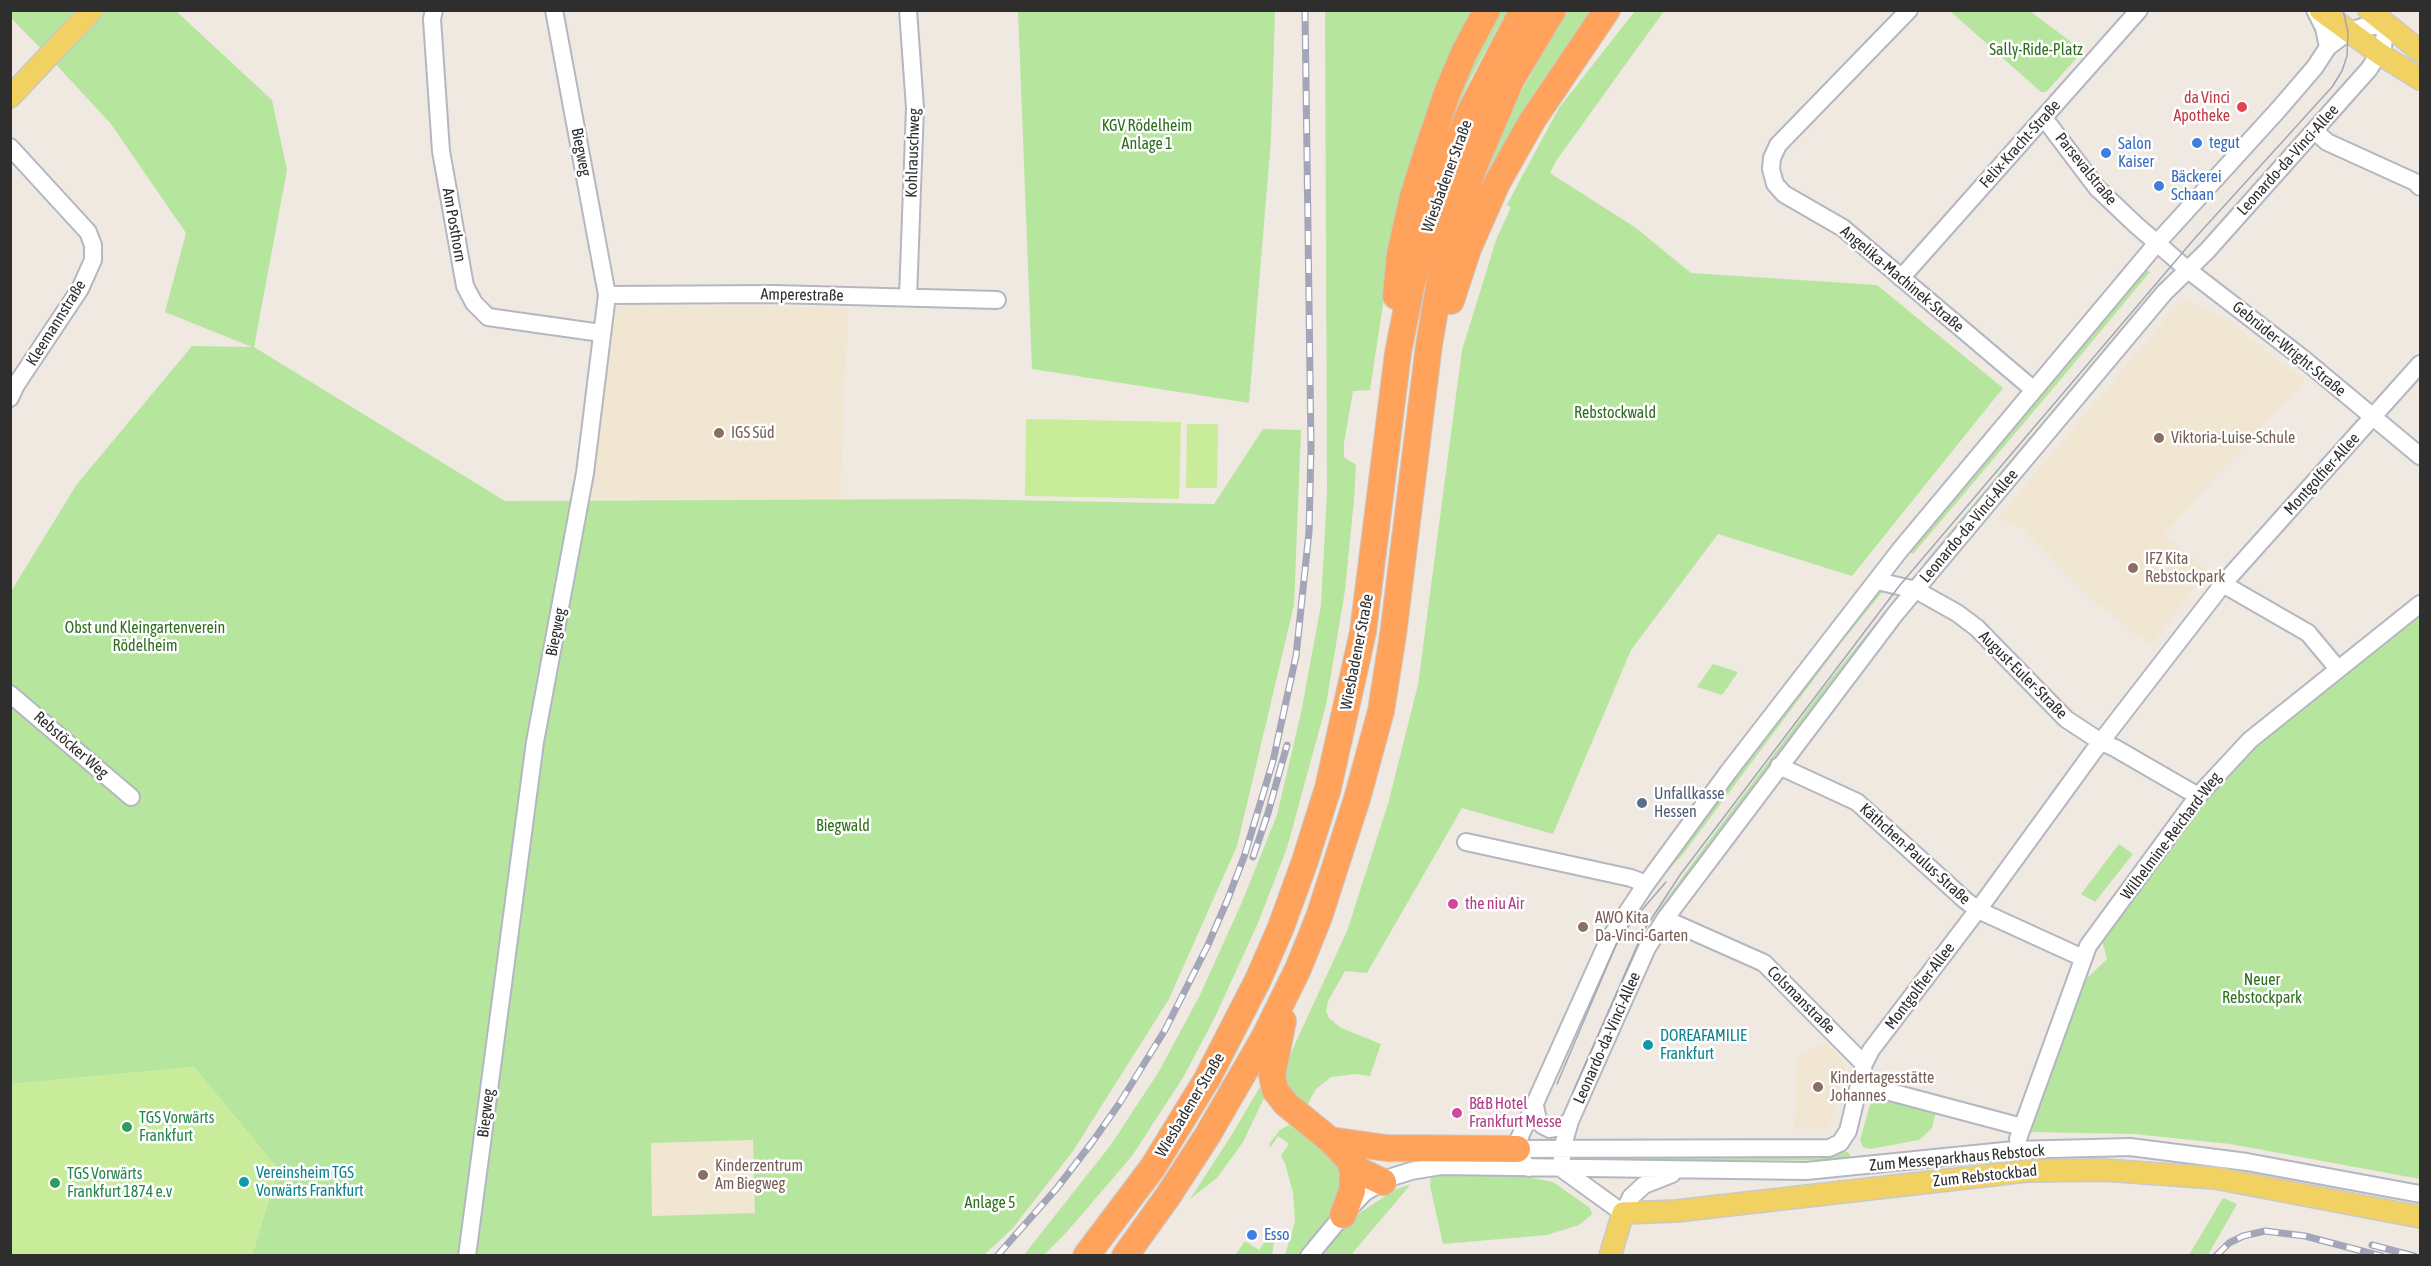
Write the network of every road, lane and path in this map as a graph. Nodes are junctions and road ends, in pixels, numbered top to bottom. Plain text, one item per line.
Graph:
1 (92, 10) edge
2 (434, 10) edge
3 (554, 10) edge
4 (908, 10) edge
5 (1487, 10) edge
6 (1523, 10) edge
7 (1553, 10) edge
8 (1607, 10) edge
9 (1909, 10) edge
10 (2139, 10) edge
11 (2315, 10) edge
12 (2320, 10) edge
13 (2369, 10) edge
14 (2386, 25) junction
15 (2348, 32) junction
16 (2328, 47) junction
17 (2421, 51) edge
18 (2380, 54) junction
19 (2421, 79) edge
20 (10, 97) edge
21 (2044, 118) junction
22 (2315, 131) junction
23 (10, 147) edge
24 (2421, 188) edge
25 (2157, 243) junction
26 (2188, 270) junction
27 (1901, 278) junction
28 (607, 295) junction
29 (908, 297) junction
30 (997, 300) dead end
31 (601, 333) junction
32 (1398, 353) junction
33 (2421, 364) edge
34 (12, 388) edge
35 (2034, 390) junction
36 (1422, 399) junction
37 (2373, 417) junction
38 (2421, 456) edge
39 (1877, 581) junction
40 (2223, 584) junction
41 (1916, 590) junction
42 (2421, 604) edge
43 (2338, 669) junction
44 (10, 694) edge
45 (2101, 742) junction
46 (1779, 766) junction
47 (2198, 796) junction
48 (131, 797) dead end
49 (1466, 842) dead end
50 (1646, 884) junction
51 (1978, 910) junction
52 (1665, 918) junction
53 (2084, 958) junction
54 (1298, 969) junction
55 (1864, 1064) junction
56 (1860, 1084) junction
57 (1535, 1106) junction
58 (1570, 1120) junction
59 (1330, 1140) junction
60 (1562, 1149) junction
61 (1523, 1158) junction
62 (1350, 1162) junction
63 (1562, 1169) junction
64 (1684, 1170) junction
65 (1383, 1182) junction
66 (2421, 1194) edge
67 (1124, 1206) junction
68 (1623, 1213) junction
69 (1343, 1215) junction
70 (2421, 1217) edge
71 (467, 1256) edge
72 (1066, 1256) edge
73 (1086, 1256) edge
74 (1125, 1256) edge
75 (1309, 1256) edge
76 (1610, 1256) edge

1 - 20 main road
2 - 31 street, Am Posthorn
3 - 28 street, Biegweg
4 - 29 street, Kohlrauschweg
5 - 32 highway
6 - 32 highway, Wiesbadener Straße
7 - 36 highway, Wiesbadener Straße
8 - 36 highway
9 - 27 street, Angelika-Machinek-Straße
10 - 21 street, Felix-Kracht-Straße
11 - 16 street
12 - 15 main road
13 - 14 main road
14 - 15 street
14 - 17 main road
14 - 18 street, Leonardo-da-Vinci-Allee
15 - 16 street
15 - 18 main road
16 - 25 street
18 - 19 main road
18 - 22 street, Leonardo-da-Vinci-Allee
21 - 25 street, Parsevalstraße
21 - 27 street, Felix-Kracht-Straße
22 - 24 street
22 - 26 street, Leonardo-da-Vinci-Allee
23 - 34 street, Kleemannstraße
25 - 26 street, Gebrüder-Wright-Straße
25 - 35 street
26 - 37 street, Gebrüder-Wright-Straße
26 - 41 street, Leonardo-da-Vinci-Allee
27 - 35 street, Angelika-Machinek-Straße
28 - 29 street, Amperestraße
28 - 31 street, Biegweg
29 - 30 street, Amperestraße
31 - 71 street, Biegweg
32 - 67 highway, Wiesbadener Straße
33 - 37 street, Montgolfier-Allee
35 - 39 street
36 - 54 highway, Wiesbadener Straße
37 - 38 street, Gebrüder-Wright-Straße
37 - 40 street, Montgolfier-Allee
39 - 41 street, August-Euler-Straße
39 - 50 street
40 - 43 street
40 - 45 street, Montgolfier-Allee
41 - 45 street, August-Euler-Straße
41 - 46 street, Leonardo-da-Vinci-Allee
42 - 43 street, Wilhelmine-Reichard-Weg
43 - 47 street, Wilhelmine-Reichard-Weg
44 - 48 street, Rebstöcker Weg
45 - 47 street, August-Euler-Straße
45 - 51 street, Montgolfier-Allee
46 - 51 street, Käthchen-Paulus-Straße
46 - 52 street, Leonardo-da-Vinci-Allee
47 - 53 street, Wilhelmine-Reichard-Weg
49 - 50 street
50 - 57 street
51 - 53 street, Käthchen-Paulus-Straße
51 - 55 street, Montgolfier-Allee
52 - 55 street, Colsmanstraße
52 - 58 street, Leonardo-da-Vinci-Allee
53 - 56 street, Wilhelmine-Reichard-Weg
54 - 59 highway
54 - 74 highway, Wiesbadener Straße
55 - 56 street, Montgolfier-Allee
56 - 60 street, Montgolfier-Allee
57 - 58 street, Leonardo-da-Vinci-Allee
57 - 61 street
58 - 60 street, Leonardo-da-Vinci-Allee
59 - 61 highway
59 - 62 highway
60 - 61 street, Montgolfier-Allee
60 - 63 street, Leonardo-da-Vinci-Allee
61 - 63 street
61 - 65 street
62 - 65 highway
62 - 69 highway
63 - 64 street, Zum Messeparkhaus Rebstock
63 - 68 street
64 - 66 street, Zum Messeparkhaus Rebstock
64 - 68 street
65 - 69 street
67 - 72 highway
67 - 73 highway, Wiesbadener Straße
68 - 70 main road, Zum Rebstockbad
68 - 76 main road
69 - 75 street

